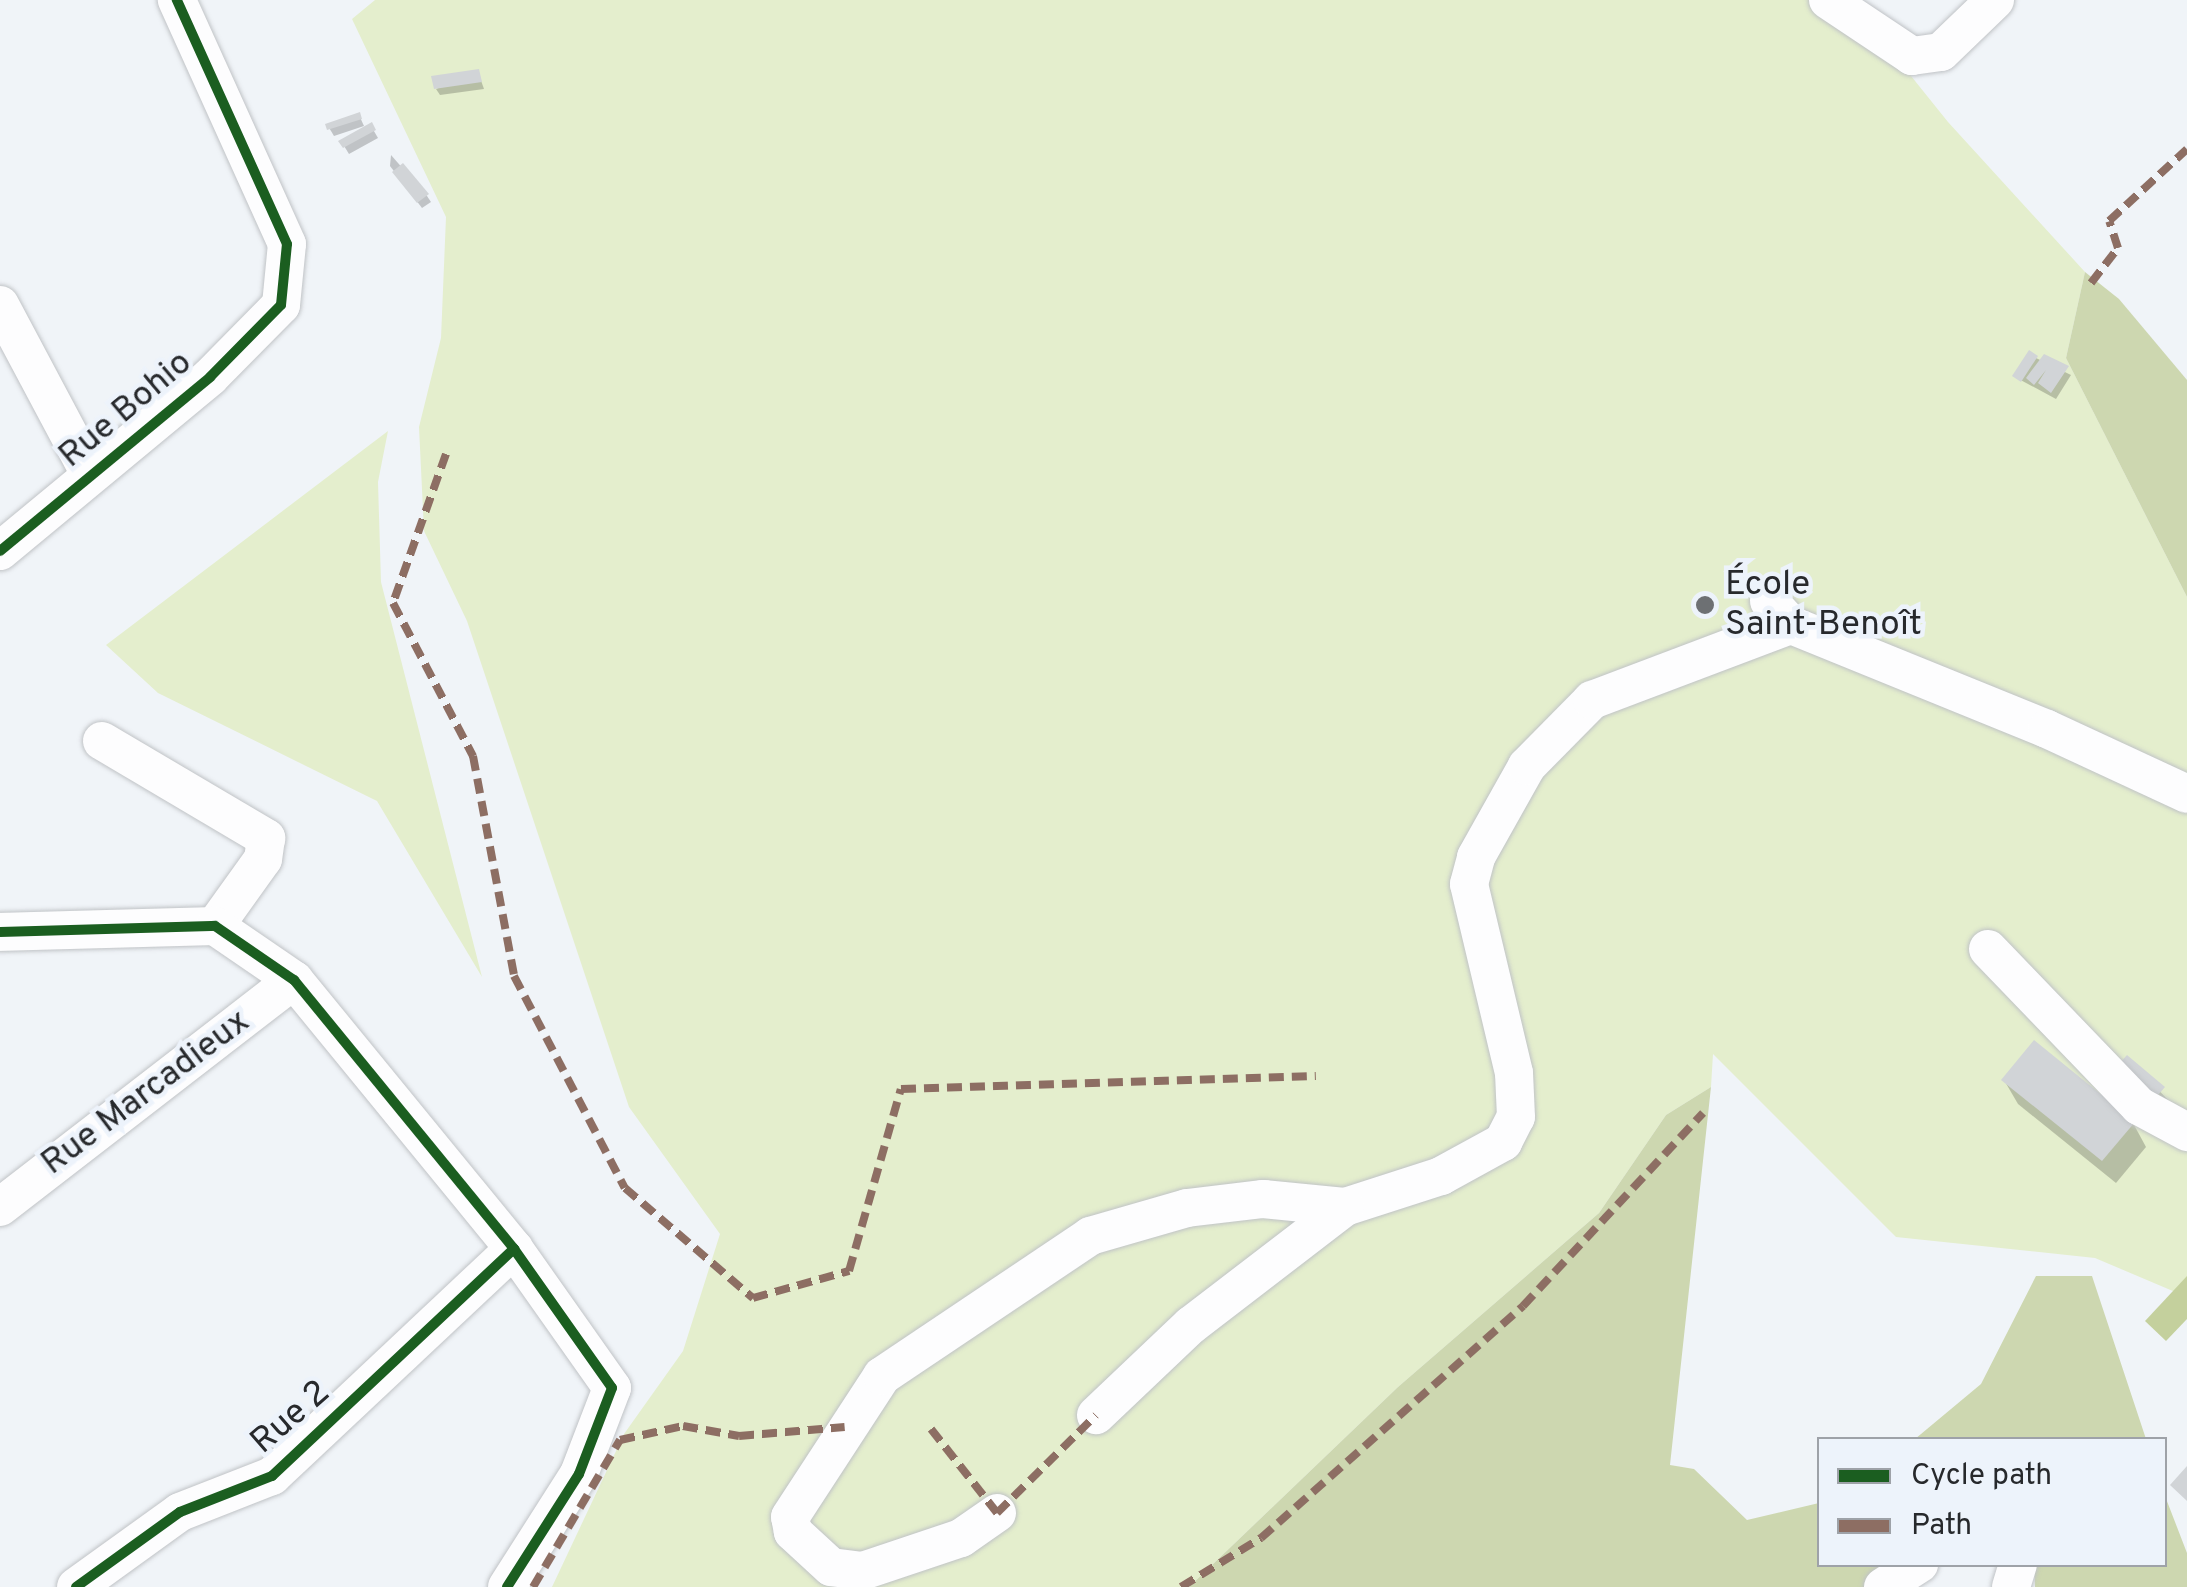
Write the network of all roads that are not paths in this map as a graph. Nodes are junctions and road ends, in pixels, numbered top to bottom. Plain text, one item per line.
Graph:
1 (178, 0) edge
2 (1828, 0) edge
3 (1995, 0) edge
4 (0, 305) edge
5 (90, 474) junction
6 (0, 551) edge
7 (102, 741) dead end
8 (2187, 794) edge
9 (214, 926) junction
10 (0, 932) edge
11 (1988, 949) dead end
12 (294, 980) junction
13 (2187, 1132) edge
14 (1345, 1207) junction
15 (0, 1208) edge
16 (514, 1249) junction
17 (1096, 1415) dead end
18 (997, 1513) dead end
19 (1915, 1567) edge
20 (76, 1587) edge
21 (507, 1587) edge
22 (1883, 1587) edge

1 - 5 street, Rue Bohio
2 - 3 street
4 - 5 street
5 - 6 street, Rue Bohio
7 - 9 street
8 - 14 street
9 - 10 street
9 - 12 street
11 - 13 street
12 - 15 street, Rue Marcadieux
12 - 16 street
14 - 17 street
14 - 18 street
16 - 20 street, Rue 2
16 - 21 street
19 - 22 street

